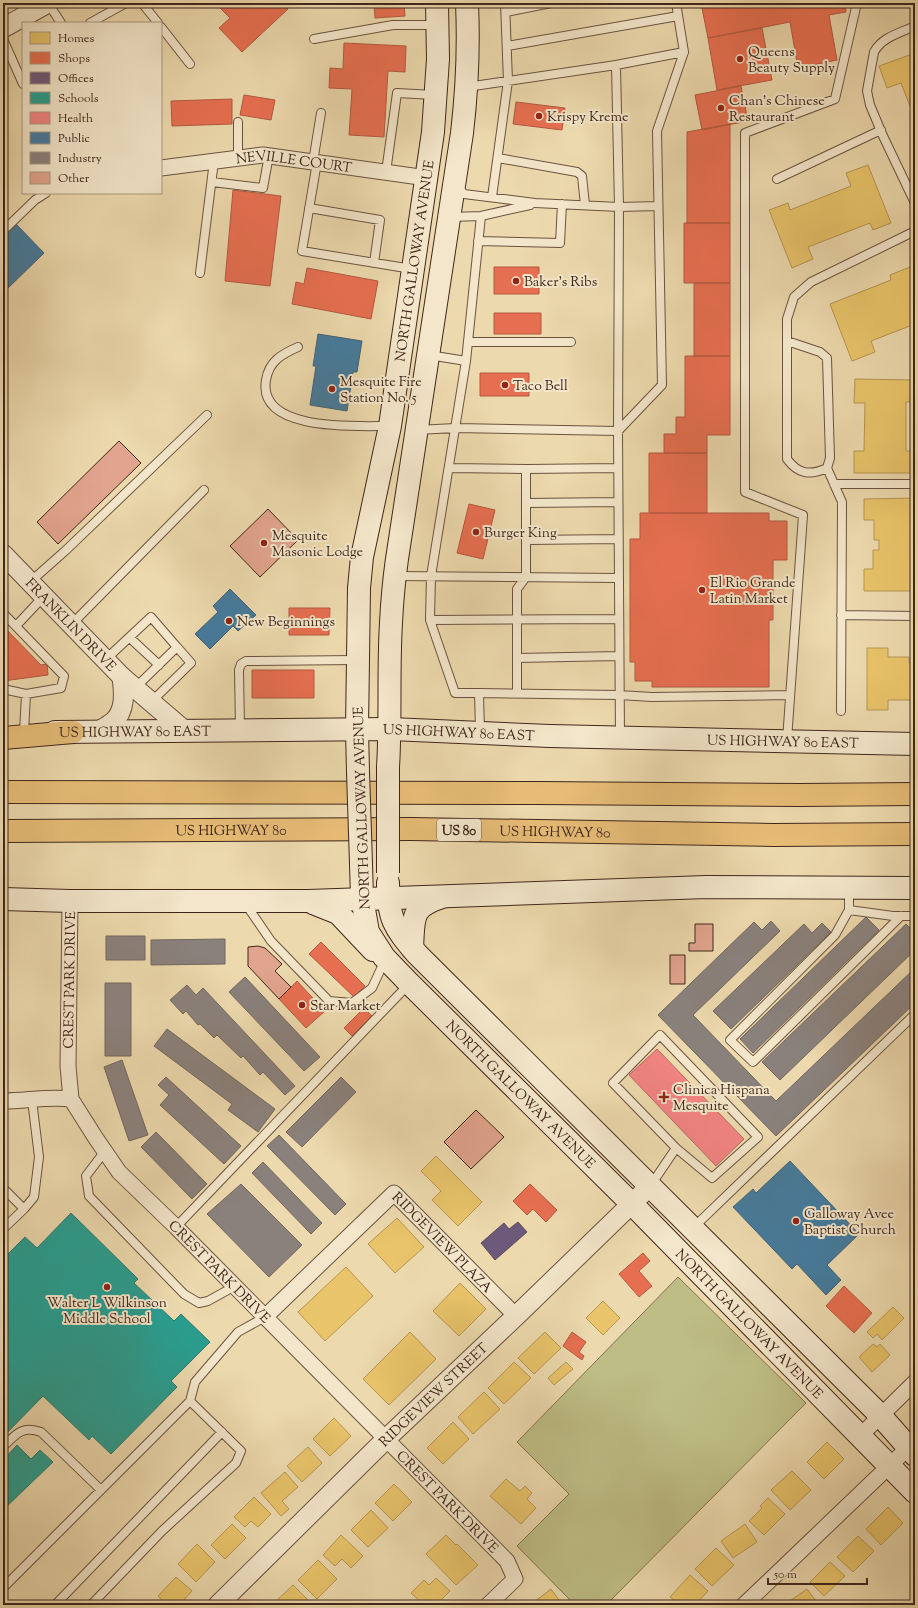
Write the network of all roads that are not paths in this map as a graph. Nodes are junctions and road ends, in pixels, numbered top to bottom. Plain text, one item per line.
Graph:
1 (48, 3) edge
2 (126, 3) edge
3 (142, 3) edge
4 (437, 3) edge
5 (467, 3) edge
6 (551, 3) edge
7 (676, 3) edge
8 (857, 3) edge
9 (112, 6) edge
10 (505, 7) edge
11 (678, 16) junction
12 (60, 22) edge
13 (91, 22) edge
14 (157, 22) edge
15 (438, 24) junction
16 (915, 26) edge
17 (3, 28) edge
18 (162, 28) edge
19 (3, 39) edge
20 (314, 40) dead end
21 (507, 46) junction
22 (684, 52) junction
23 (190, 64) dead end
24 (616, 65) junction
25 (508, 81) junction
26 (22, 82) edge
27 (467, 88) junction
28 (436, 95) junction
29 (321, 113) dead end
30 (238, 122) dead end
31 (881, 130) junction
32 (269, 155) junction
33 (238, 158) junction
34 (498, 158) junction
35 (214, 161) junction
36 (315, 162) junction
37 (162, 168) edge
38 (386, 172) junction
39 (427, 178) junction
40 (777, 179) dead end
41 (212, 182) junction
42 (455, 184) junction
43 (44, 194) edge
44 (492, 197) junction
45 (535, 203) junction
46 (915, 203) edge
47 (562, 204) junction
48 (585, 205) junction
49 (658, 206) junction
50 (619, 207) junction
51 (309, 208) junction
52 (421, 214) junction
53 (481, 216) junction
54 (450, 217) junction
55 (3, 231) edge
56 (915, 231) edge
57 (478, 241) junction
58 (374, 263) junction
59 (413, 270) junction
60 (200, 273) dead end
61 (787, 341) junction
62 (468, 342) junction
63 (571, 342) dead end
64 (298, 347) dead end
65 (428, 355) junction
66 (466, 361) junction
67 (207, 416) dead end
68 (390, 426) junction
69 (455, 428) junction
70 (417, 430) junction
71 (618, 431) junction
72 (449, 468) junction
73 (618, 468) junction
74 (826, 468) junction
75 (526, 469) junction
76 (834, 484) junction
77 (915, 484) edge
78 (204, 490) dead end
79 (618, 502) junction
80 (526, 503) junction
81 (618, 539) junction
82 (526, 540) junction
83 (3, 554) edge
84 (395, 576) junction
85 (431, 576) junction
86 (526, 577) junction
87 (618, 578) junction
88 (30, 582) junction
89 (44, 596) junction
90 (3, 613) edge
91 (841, 615) junction
92 (915, 616) edge
93 (619, 619) junction
94 (430, 620) junction
95 (517, 620) junction
96 (72, 625) junction
97 (16, 626) junction
98 (130, 638) junction
99 (177, 647) junction
100 (619, 656) junction
101 (517, 658) junction
102 (105, 660) junction
103 (358, 660) junction
104 (159, 665) junction
105 (128, 682) junction
106 (3, 689) edge
107 (479, 693) junction
108 (26, 694) junction
109 (517, 694) junction
110 (619, 695) junction
111 (790, 695) junction
112 (151, 702) junction
113 (841, 711) dead end
114 (357, 729) junction
115 (390, 729) junction
116 (240, 730) junction
117 (185, 731) junction
118 (14, 732) edge
119 (73, 732) junction
120 (97, 732) junction
121 (480, 734) junction
122 (620, 737) junction
123 (3, 738) edge
124 (787, 741) junction
125 (915, 744) edge
126 (3, 792) edge
127 (915, 794) edge
128 (3, 831) edge
129 (915, 834) edge
130 (849, 888) junction
131 (915, 888) edge
132 (448, 895) junction
133 (388, 897) junction
134 (362, 898) junction
135 (3, 900) edge
136 (70, 901) junction
137 (243, 901) junction
138 (308, 901) junction
139 (849, 910) junction
140 (902, 916) junction
141 (915, 916) edge
142 (412, 948) junction
143 (397, 971) junction
144 (915, 1014) edge
145 (509, 1045) junction
146 (72, 1099) junction
147 (32, 1100) junction
148 (3, 1101) edge
149 (676, 1148) junction
150 (105, 1151) junction
151 (650, 1186) junction
152 (3, 1188) edge
153 (632, 1204) junction
154 (24, 1209) junction
155 (176, 1227) junction
156 (693, 1228) junction
157 (3, 1229) edge
158 (235, 1286) junction
159 (516, 1316) junction
160 (265, 1317) junction
161 (915, 1382) edge
162 (190, 1400) junction
163 (880, 1415) junction
164 (222, 1432) junction
165 (861, 1435) junction
166 (386, 1439) junction
167 (3, 1448) edge
168 (912, 1452) edge
169 (889, 1465) junction
170 (101, 1490) junction
171 (915, 1492) edge
172 (3, 1588) edge
173 (55, 1605) edge
174 (91, 1605) edge
175 (218, 1605) edge
176 (488, 1605) edge
177 (744, 1605) edge

1 - 12 lane
1 - 17 street
2 - 9 lane
3 - 14 lane
4 - 15 main road, NORTH GALLOWAY AVENUE
5 - 27 main road, NORTH GALLOWAY AVENUE
6 - 10 lane
7 - 11 lane
8 - 111 lane
9 - 13 lane
10 - 21 lane
11 - 21 lane
11 - 22 lane
15 - 20 lane
15 - 28 main road, NORTH GALLOWAY AVENUE
16 - 31 lane
18 - 23 lane
19 - 26 lane
21 - 25 lane
22 - 24 lane
22 - 49 lane
24 - 25 lane
24 - 50 lane
25 - 27 lane
25 - 34 lane
27 - 42 main road, NORTH GALLOWAY AVENUE
28 - 38 lane
28 - 39 main road, NORTH GALLOWAY AVENUE
29 - 36 lane
30 - 33 lane
31 - 40 lane
31 - 46 lane
32 - 33 street, NEVILLE COURT
32 - 36 street, NEVILLE COURT
32 - 41 lane
33 - 35 street, NEVILLE COURT
34 - 44 lane
34 - 48 lane
35 - 37 street, NEVILLE COURT
35 - 41 lane
36 - 38 street, NEVILLE COURT
36 - 51 lane
38 - 39 street, NEVILLE COURT
39 - 42 main road
39 - 52 main road, NORTH GALLOWAY AVENUE
41 - 60 lane
42 - 44 lane
42 - 54 main road, NORTH GALLOWAY AVENUE
43 - 55 lane
44 - 45 lane
45 - 47 lane
45 - 53 lane
47 - 48 lane
47 - 57 lane
48 - 50 lane
49 - 50 lane
49 - 71 lane
50 - 71 lane
51 - 58 lane
51 - 58 lane
52 - 54 main road
52 - 59 main road, NORTH GALLOWAY AVENUE
53 - 54 lane
53 - 57 lane
54 - 65 main road, NORTH GALLOWAY AVENUE
56 - 61 lane
57 - 62 lane
58 - 59 lane
59 - 68 main road, NORTH GALLOWAY AVENUE
61 - 74 lane
61 - 74 lane
62 - 63 lane
62 - 66 lane
64 - 68 lane
65 - 66 lane
65 - 70 main road, NORTH GALLOWAY AVENUE
66 - 69 lane
67 - 88 lane
68 - 70 main road
68 - 103 main road, NORTH GALLOWAY AVENUE
69 - 70 lane
69 - 71 lane
69 - 72 lane
70 - 84 main road, NORTH GALLOWAY AVENUE
71 - 73 lane
72 - 75 lane
72 - 85 lane
73 - 75 lane
73 - 79 lane
74 - 76 lane
75 - 80 lane
76 - 77 lane
76 - 91 lane
78 - 96 lane
79 - 80 lane
79 - 81 lane
80 - 82 lane
81 - 82 lane
81 - 87 lane
82 - 86 lane
83 - 88 street, FRANKLIN DRIVE
84 - 85 lane
84 - 115 main road, NORTH GALLOWAY AVENUE
85 - 86 lane
85 - 94 lane
86 - 87 lane
86 - 95 lane
87 - 93 lane
88 - 89 street, FRANKLIN DRIVE
89 - 96 street, FRANKLIN DRIVE
89 - 97 lane
90 - 97 lane
91 - 92 lane
91 - 113 lane
93 - 95 lane
93 - 100 lane
94 - 95 lane
94 - 107 lane
95 - 101 lane
96 - 102 street, FRANKLIN DRIVE
97 - 108 lane
98 - 99 lane
98 - 102 lane
98 - 104 lane
99 - 104 lane
99 - 112 lane
100 - 101 lane
100 - 110 lane
101 - 109 lane
102 - 105 street, FRANKLIN DRIVE
103 - 114 main road, NORTH GALLOWAY AVENUE
103 - 116 lane
104 - 105 lane
105 - 112 street, FRANKLIN DRIVE
105 - 120 street, FRANKLIN DRIVE
106 - 108 lane
107 - 109 lane
107 - 121 lane
108 - 118 lane
109 - 110 lane
110 - 111 lane
110 - 122 lane
111 - 124 lane
112 - 117 street, FRANKLIN DRIVE
114 - 115 main road, US HIGHWAY 80 EAST
114 - 116 main road, US HIGHWAY 80 EAST
114 - 134 main road, NORTH GALLOWAY AVENUE, bridge
115 - 121 main road, US HIGHWAY 80 EAST
115 - 133 main road, NORTH GALLOWAY AVENUE, bridge
116 - 117 main road, US HIGHWAY 80 EAST
117 - 120 main road, US HIGHWAY 80 EAST
118 - 119 main road, US HIGHWAY 80 EAST
119 - 120 main road, US HIGHWAY 80 EAST
119 - 123 highway
121 - 122 main road, US HIGHWAY 80 EAST
122 - 124 main road, US HIGHWAY 80 EAST
124 - 125 main road, US HIGHWAY 80 EAST
126 - 127 highway
128 - 129 highway, US HIGHWAY 80 / US 80
130 - 131 main road
130 - 132 main road
130 - 139 lane
132 - 133 main road
132 - 142 main road
133 - 134 main road
133 - 142 main road, NORTH GALLOWAY AVENUE
134 - 138 main road
134 - 143 main road, NORTH GALLOWAY AVENUE
135 - 136 main road
136 - 137 main road
136 - 146 street, CREST PARK DRIVE
137 - 138 main road
137 - 143 lane
138 - 143 main road
139 - 140 lane
139 - 140 lane
140 - 141 lane
142 - 145 main road, NORTH GALLOWAY AVENUE
143 - 145 main road
143 - 153 main road, NORTH GALLOWAY AVENUE
143 - 155 lane
144 - 156 lane
145 - 151 main road, NORTH GALLOWAY AVENUE
146 - 147 street
146 - 150 street, CREST PARK DRIVE
147 - 148 street
147 - 154 lane
149 - 149 lane
149 - 151 lane
150 - 155 street, CREST PARK DRIVE
150 - 158 lane
151 - 153 street, RIDGEVIEW STREET
151 - 156 main road, NORTH GALLOWAY AVENUE
152 - 154 lane
153 - 159 street, RIDGEVIEW STREET
153 - 165 main road, NORTH GALLOWAY AVENUE
154 - 157 lane
155 - 158 street, CREST PARK DRIVE
156 - 163 main road, NORTH GALLOWAY AVENUE
158 - 160 street, CREST PARK DRIVE
159 - 160 street, RIDGEVIEW PLAZA
159 - 166 street, RIDGEVIEW STREET
160 - 162 lane
160 - 166 street, CREST PARK DRIVE
161 - 163 street
162 - 164 lane
162 - 170 lane
163 - 165 street
163 - 168 main road, NORTH GALLOWAY AVENUE
164 - 173 lane
164 - 174 lane
165 - 169 main road, NORTH GALLOWAY AVENUE
166 - 175 street, RIDGEVIEW STREET
166 - 176 street, CREST PARK DRIVE
167 - 170 lane
168 - 169 street
169 - 171 main road, NORTH GALLOWAY AVENUE
169 - 177 street
170 - 172 lane

